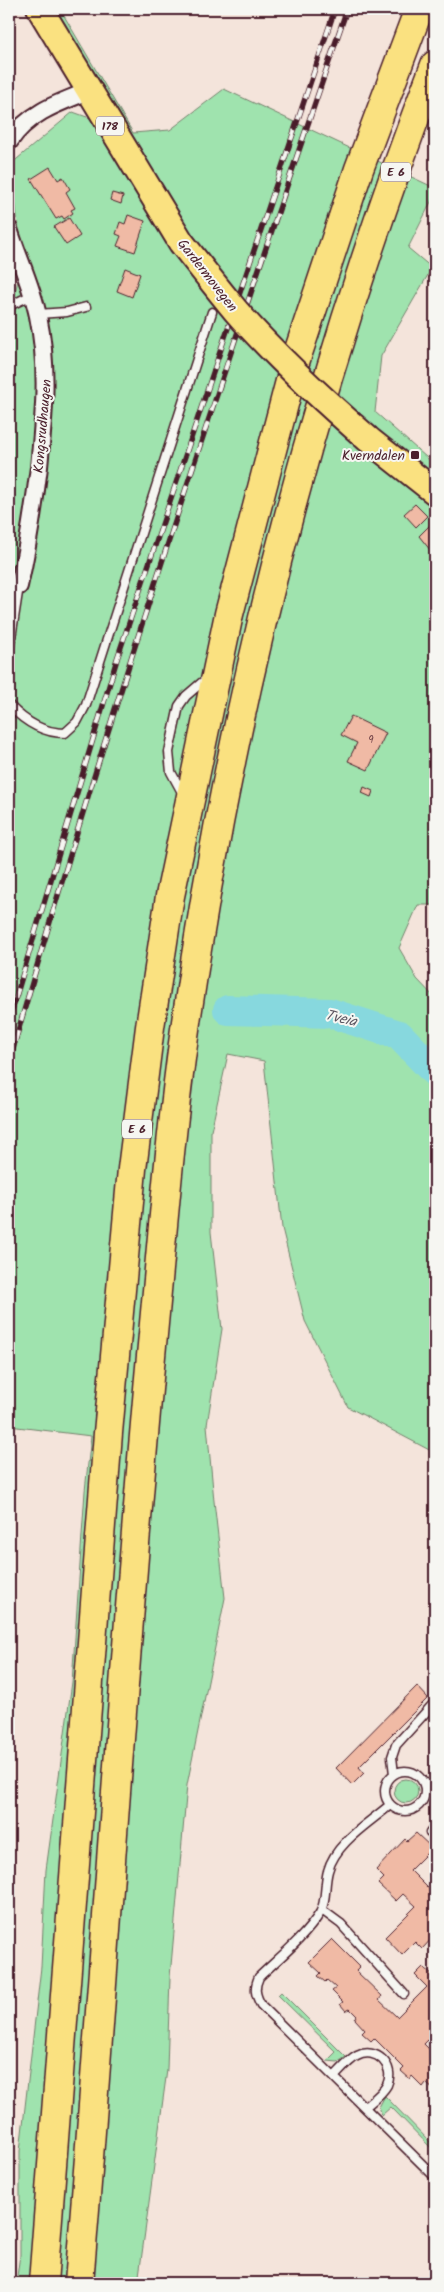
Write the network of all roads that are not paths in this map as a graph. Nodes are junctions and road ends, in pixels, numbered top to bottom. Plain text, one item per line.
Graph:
1 (40, 9) edge
2 (419, 9) edge
3 (435, 65) edge
4 (89, 91) junction
5 (9, 142) edge
6 (9, 229) edge
7 (32, 295) junction
8 (9, 306) edge
9 (86, 307) dead end
10 (212, 312) dead end
11 (38, 314) junction
12 (435, 492) edge
13 (14, 586) edge
14 (9, 650) edge
15 (9, 705) edge
16 (435, 1702) edge
17 (394, 1774) junction
18 (424, 1784) junction
19 (435, 1784) edge
20 (390, 1805) junction
21 (322, 1910) junction
22 (404, 1994) dead end
23 (334, 2077) junction
24 (365, 2108) junction
25 (435, 2176) edge
26 (43, 2283) edge
27 (79, 2283) edge

1 - 4 main road, Gardermovegen / 178
2 - 26 highway, E 6
3 - 27 highway, E 6
4 - 5 street
4 - 12 main road, Gardermovegen / 178, bridge
6 - 7 street, Kongsrudhaugen
7 - 8 lane
7 - 11 street, Kongsrudhaugen
9 - 11 lane
10 - 15 lane
11 - 13 street, Kongsrudhaugen
13 - 14 lane
16 - 17 lane
17 - 18 lane
17 - 20 lane
18 - 19 lane
18 - 20 lane
20 - 21 lane
21 - 22 lane
21 - 23 lane
23 - 24 lane
23 - 24 lane
24 - 25 lane

